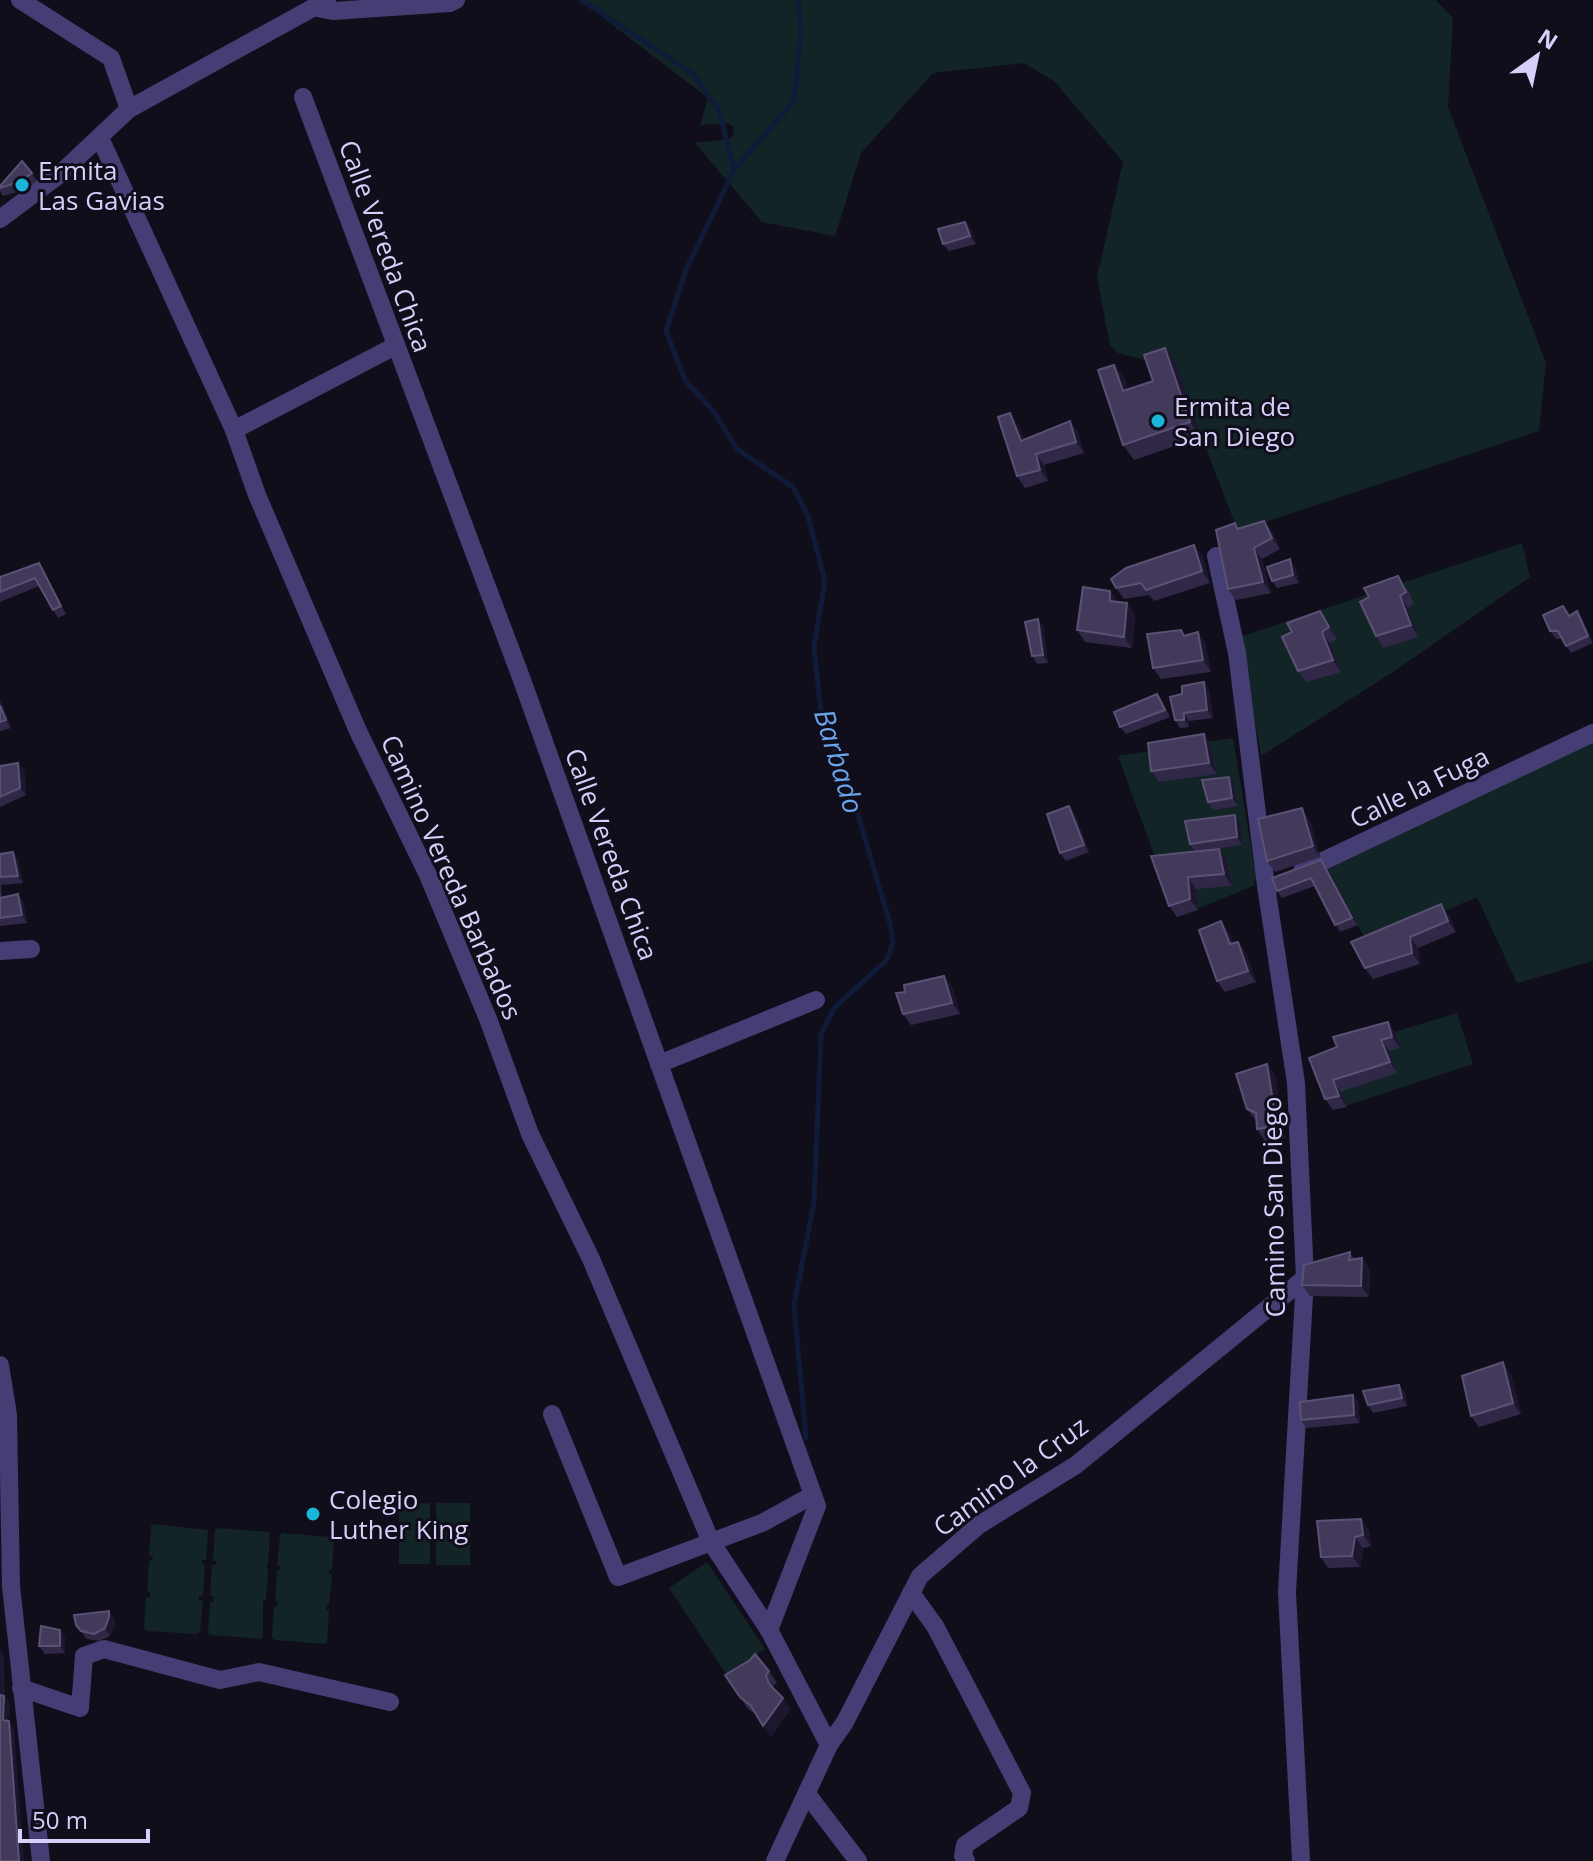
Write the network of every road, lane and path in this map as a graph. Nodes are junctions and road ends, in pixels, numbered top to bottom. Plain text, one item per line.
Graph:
1 (20, 0) edge
2 (456, 0) edge
3 (322, 4) edge
4 (303, 97) dead end
5 (129, 109) junction
6 (100, 138) junction
7 (0, 219) edge
8 (395, 346) junction
9 (234, 430) junction
10 (1216, 556) edge
11 (1593, 733) edge
12 (1266, 886) junction
13 (31, 949) dead end
14 (0, 951) edge
15 (816, 1000) dead end
16 (659, 1064) junction
17 (1305, 1278) junction
18 (0, 1365) edge
19 (552, 1414) dead end
20 (4, 1415) edge
21 (813, 1495) junction
22 (711, 1542) junction
23 (911, 1593) junction
24 (769, 1630) junction
25 (8, 1633) edge
26 (21, 1688) junction
27 (390, 1702) dead end
28 (829, 1745) junction
29 (807, 1794) junction
30 (41, 1861) edge
31 (775, 1861) edge
32 (858, 1861) edge
33 (966, 1861) edge
34 (1301, 1861) edge

1 - 5 street
2 - 3 street
3 - 5 street
4 - 8 street, Calle Vereda Chica
5 - 6 street
6 - 7 street
6 - 9 street, Camino Vereda Barbados
8 - 9 street
8 - 16 street, Calle Vereda Chica
9 - 22 street, Camino Vereda Barbados
10 - 12 street, Camino San Diego
11 - 12 street, Calle la Fuga
12 - 17 street, Camino San Diego
13 - 14 street
15 - 16 street
16 - 21 street, Calle Vereda Chica
17 - 23 street, Camino la Cruz
17 - 34 street, Camino San Diego
18 - 20 street
19 - 22 street
20 - 25 street
21 - 22 street
21 - 24 street, Calle Vereda Chica
22 - 24 street, Camino Vereda Barbados
23 - 28 street, Camino la Cruz
23 - 33 street
24 - 28 street, Camino Vereda Barbados
25 - 26 street
26 - 27 street
26 - 30 street
28 - 29 street, Camino la Cruz
29 - 31 street, Camino la Cruz
29 - 32 street

